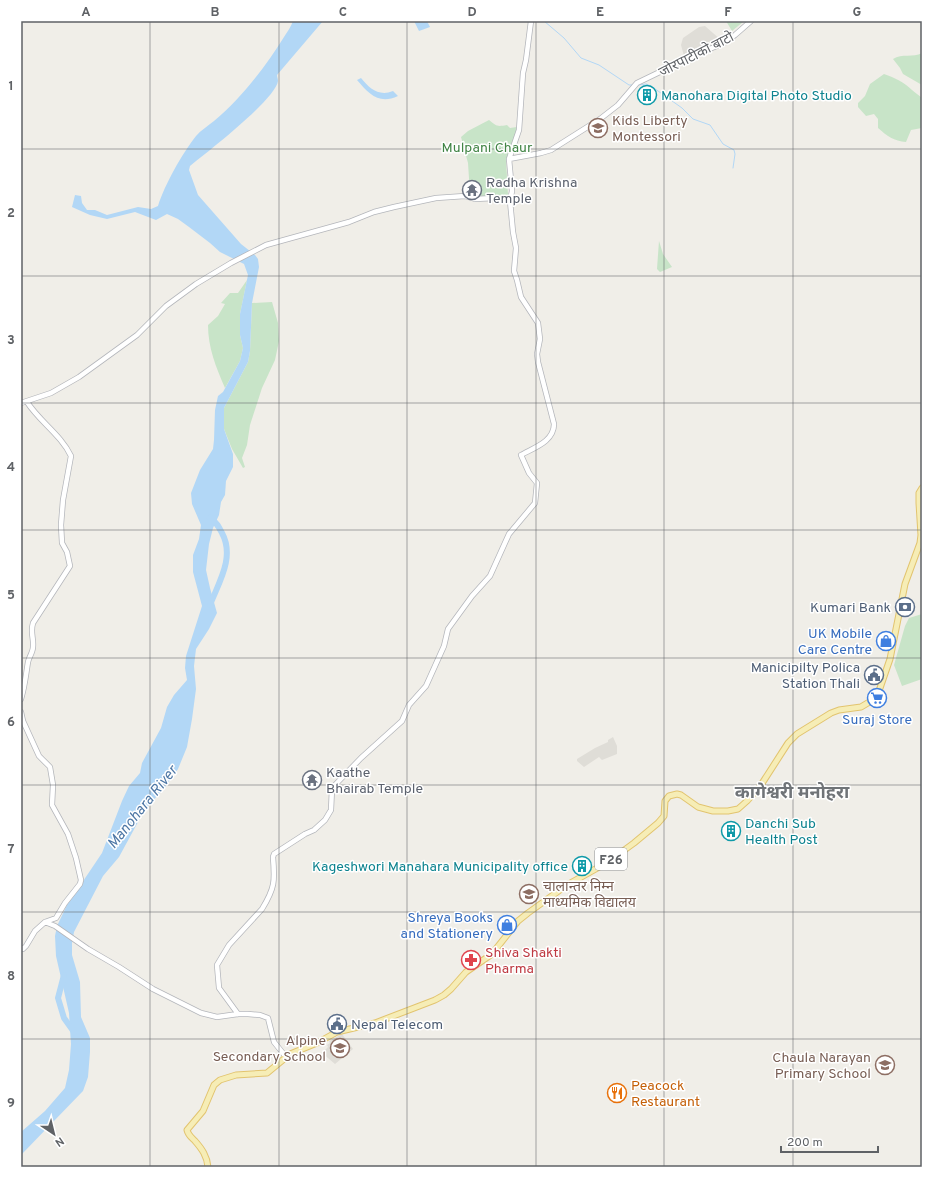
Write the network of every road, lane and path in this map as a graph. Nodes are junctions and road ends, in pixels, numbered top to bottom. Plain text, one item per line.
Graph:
1 (531, 21) edge
2 (751, 21) edge
3 (509, 159) junction
4 (510, 201) junction
5 (27, 402) junction
6 (21, 403) edge
7 (922, 488) edge
8 (21, 699) edge
9 (21, 712) edge
10 (46, 922) junction
11 (21, 948) edge
12 (238, 1014) junction
13 (286, 1057) junction
14 (208, 1167) edge

1 - 3 street
2 - 3 street, जोरपाटीको बाटो
3 - 4 street
4 - 5 street
4 - 12 street
5 - 6 street
5 - 8 street
7 - 13 main road, F26
9 - 10 street
10 - 11 street
10 - 12 street
12 - 13 street
13 - 14 main road, F26

